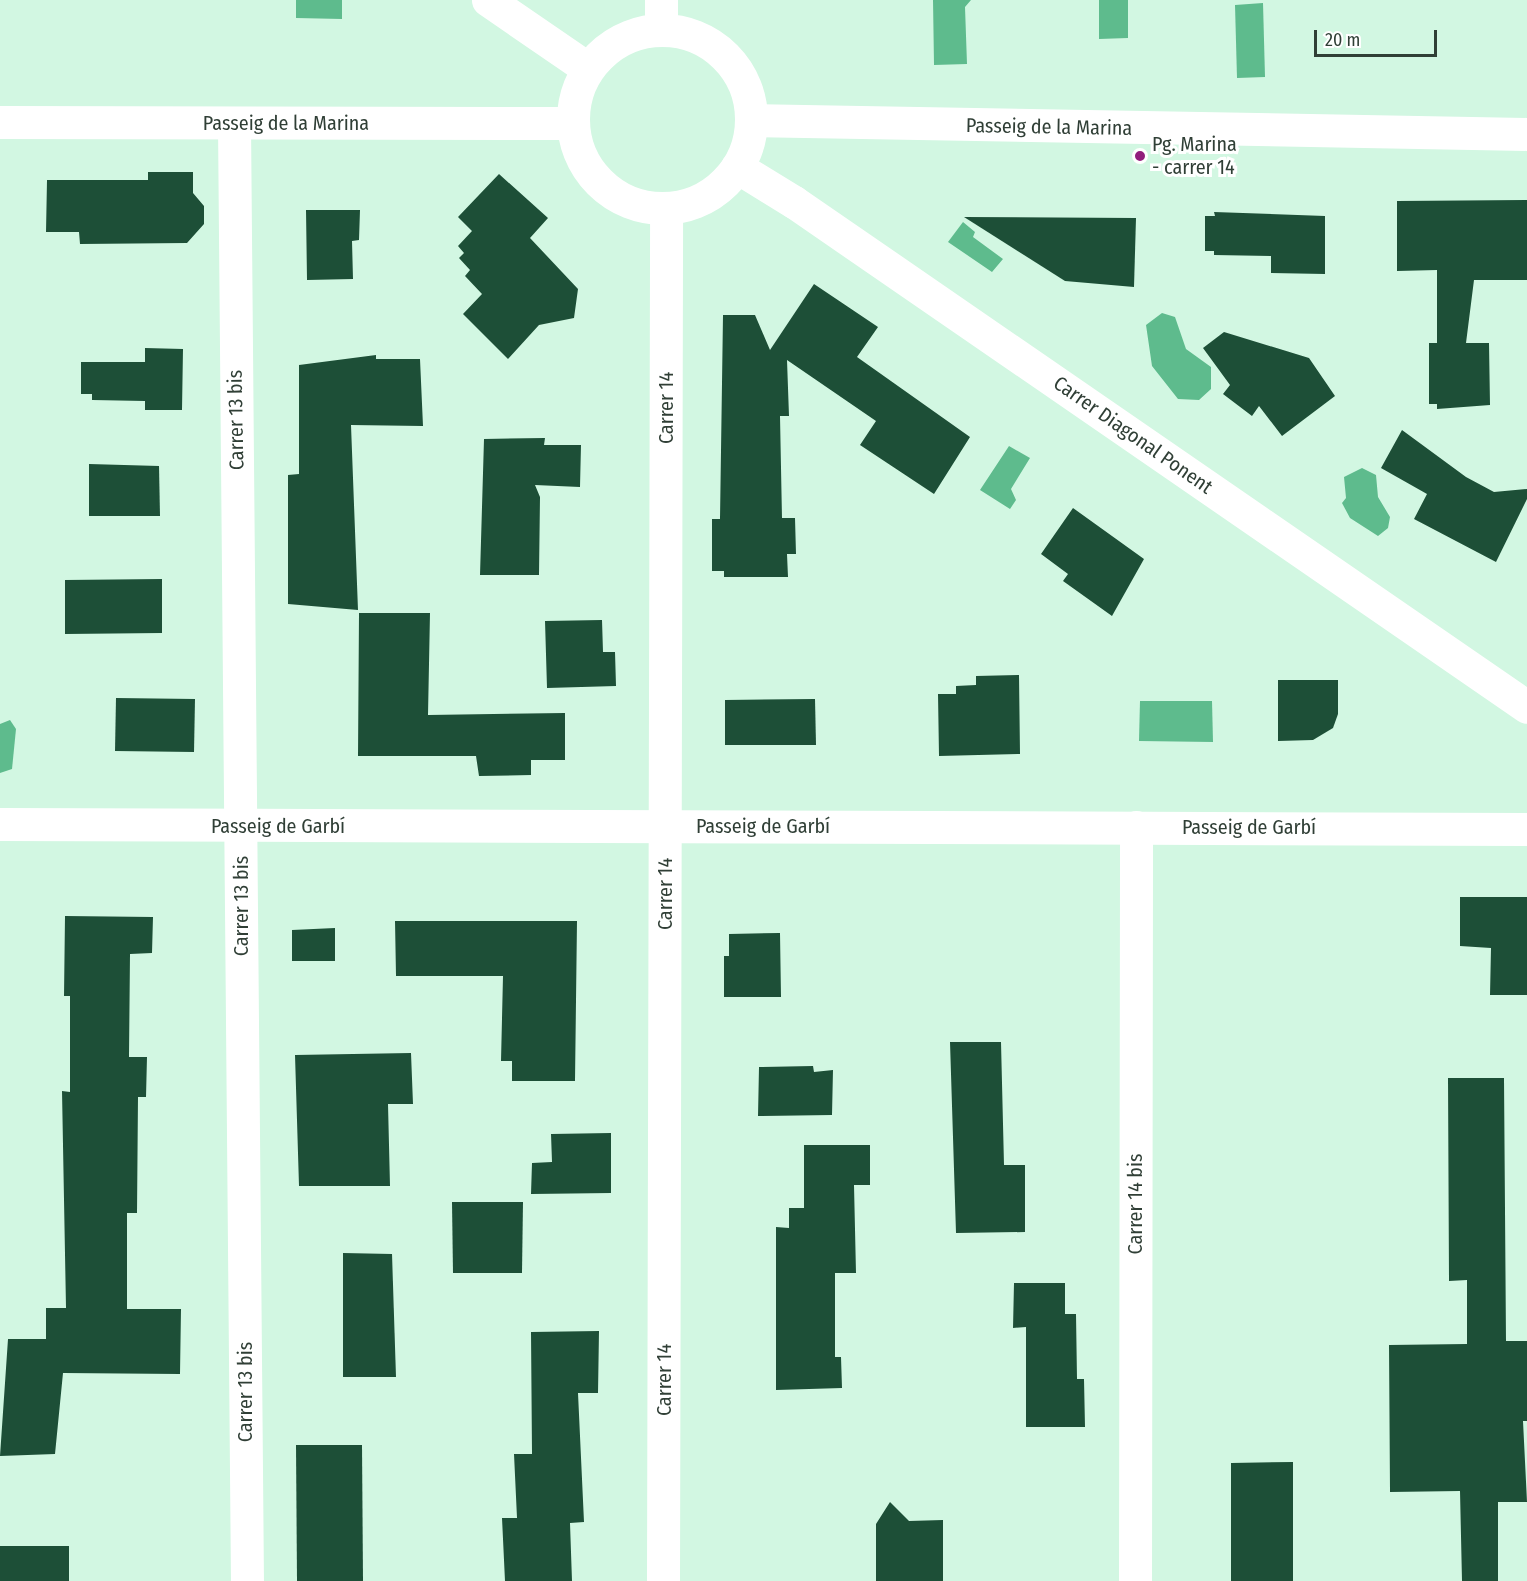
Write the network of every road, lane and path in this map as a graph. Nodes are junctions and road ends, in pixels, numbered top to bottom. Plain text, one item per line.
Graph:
1 (488, 0) edge
2 (661, 14) edge
3 (587, 68) junction
4 (752, 120) junction
5 (0, 122) edge
6 (234, 123) junction
7 (572, 123) junction
8 (1527, 134) edge
9 (737, 167) junction
10 (666, 208) junction
11 (1527, 707) edge
12 (0, 824) edge
13 (666, 825) junction
14 (241, 826) junction
15 (1136, 826) junction
16 (1527, 829) edge
17 (247, 1581) edge
18 (663, 1581) edge
19 (1135, 1581) edge

1 - 3 street
2 - 3 street
2 - 4 street
3 - 7 street
4 - 8 street, Passeig de la Marina
4 - 9 street
5 - 6 street, Passeig de la Marina
6 - 7 street, Passeig de la Marina
6 - 14 street, Carrer 13 bis
7 - 10 street
9 - 10 street
9 - 11 street, Carrer Diagonal Ponent
10 - 13 street, Carrer 14
12 - 14 street, Passeig de Garbí
13 - 14 street, Passeig de Garbí
13 - 15 street, Passeig de Garbí
13 - 18 street, Carrer 14
14 - 17 street, Carrer 13 bis
15 - 16 street, Passeig de Garbí
15 - 19 street, Carrer 14 bis

